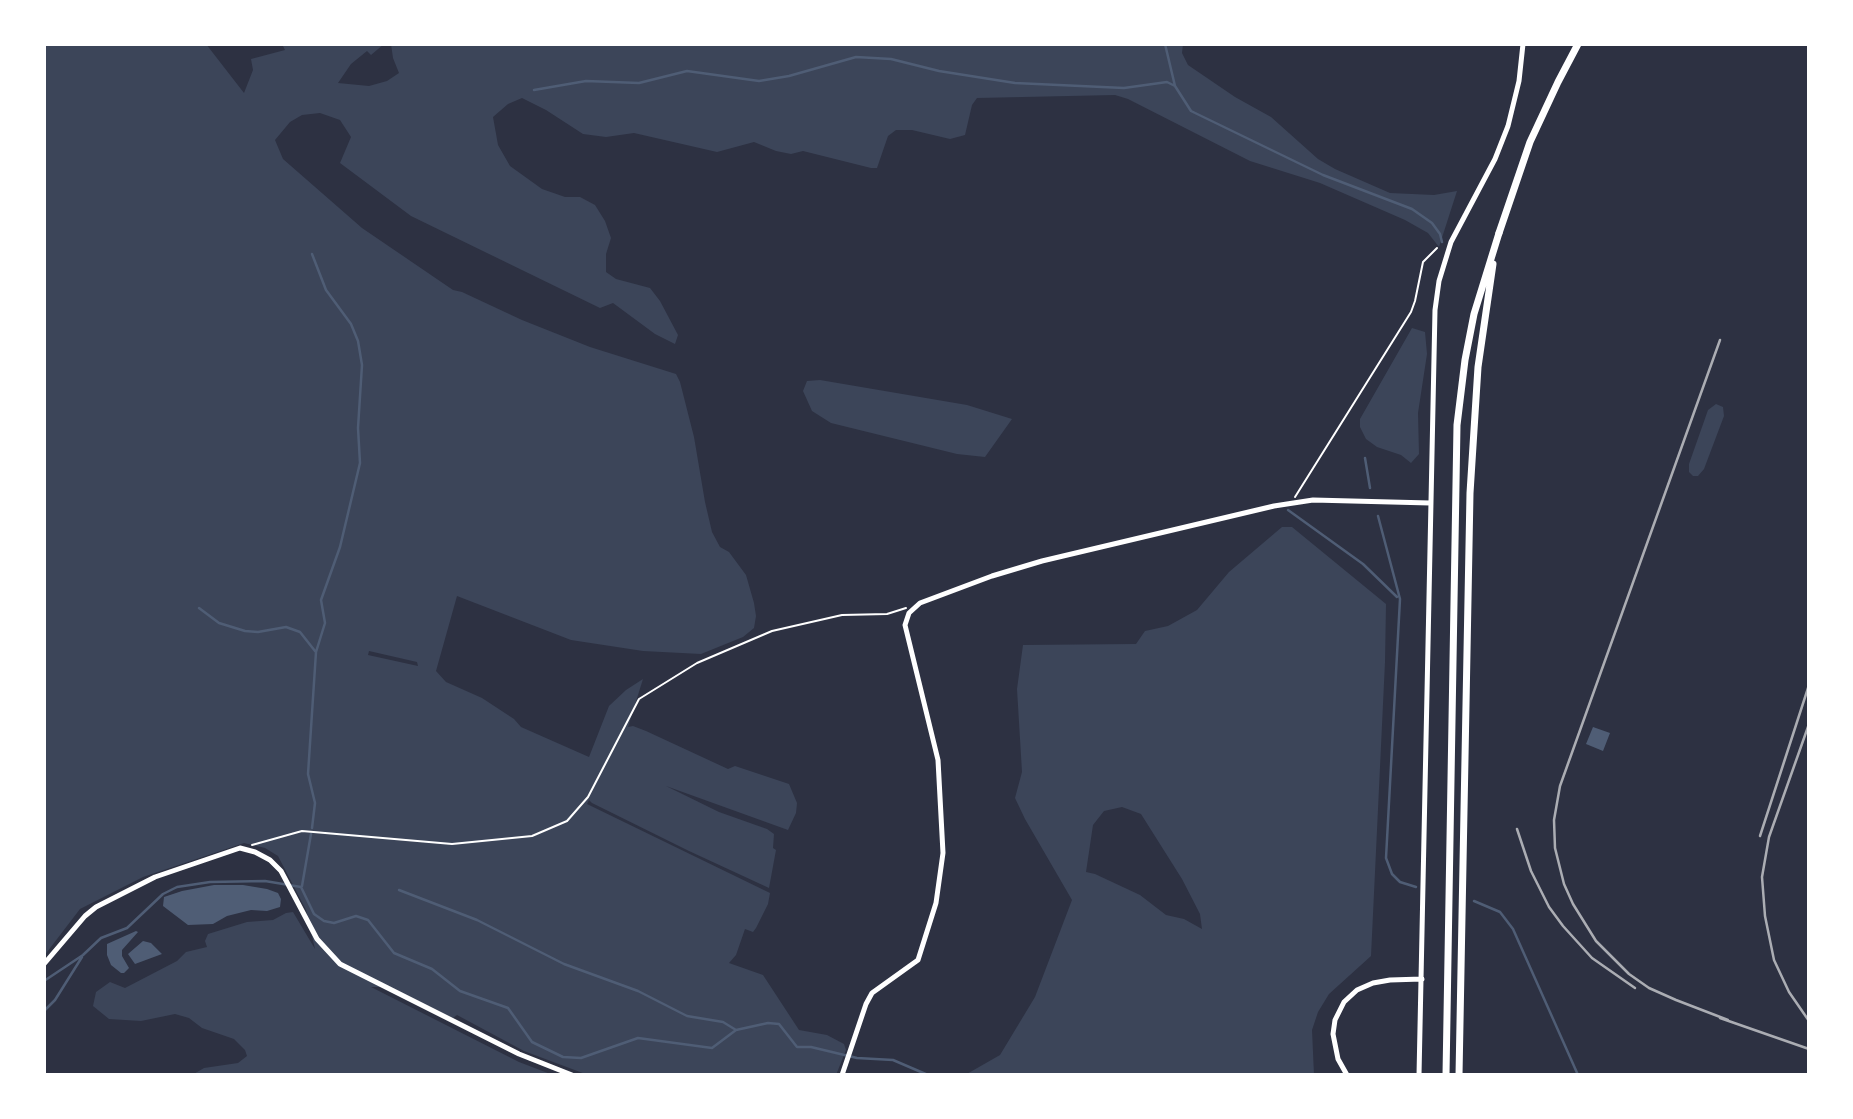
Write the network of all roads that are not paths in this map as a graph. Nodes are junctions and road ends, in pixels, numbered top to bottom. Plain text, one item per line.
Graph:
1 (1523, 44) edge
2 (1578, 44) edge
3 (1499, 233) junction
4 (1430, 503) junction
5 (44, 964) edge
6 (1422, 979) junction
7 (572, 1075) edge
8 (842, 1075) edge
9 (1347, 1075) edge
10 (1419, 1075) edge
11 (1446, 1075) edge
12 (1459, 1075) edge

1 - 4 street
2 - 3 main road
3 - 11 main road
3 - 12 main road
4 - 6 street
4 - 8 street
5 - 7 street
6 - 9 street
6 - 10 street

